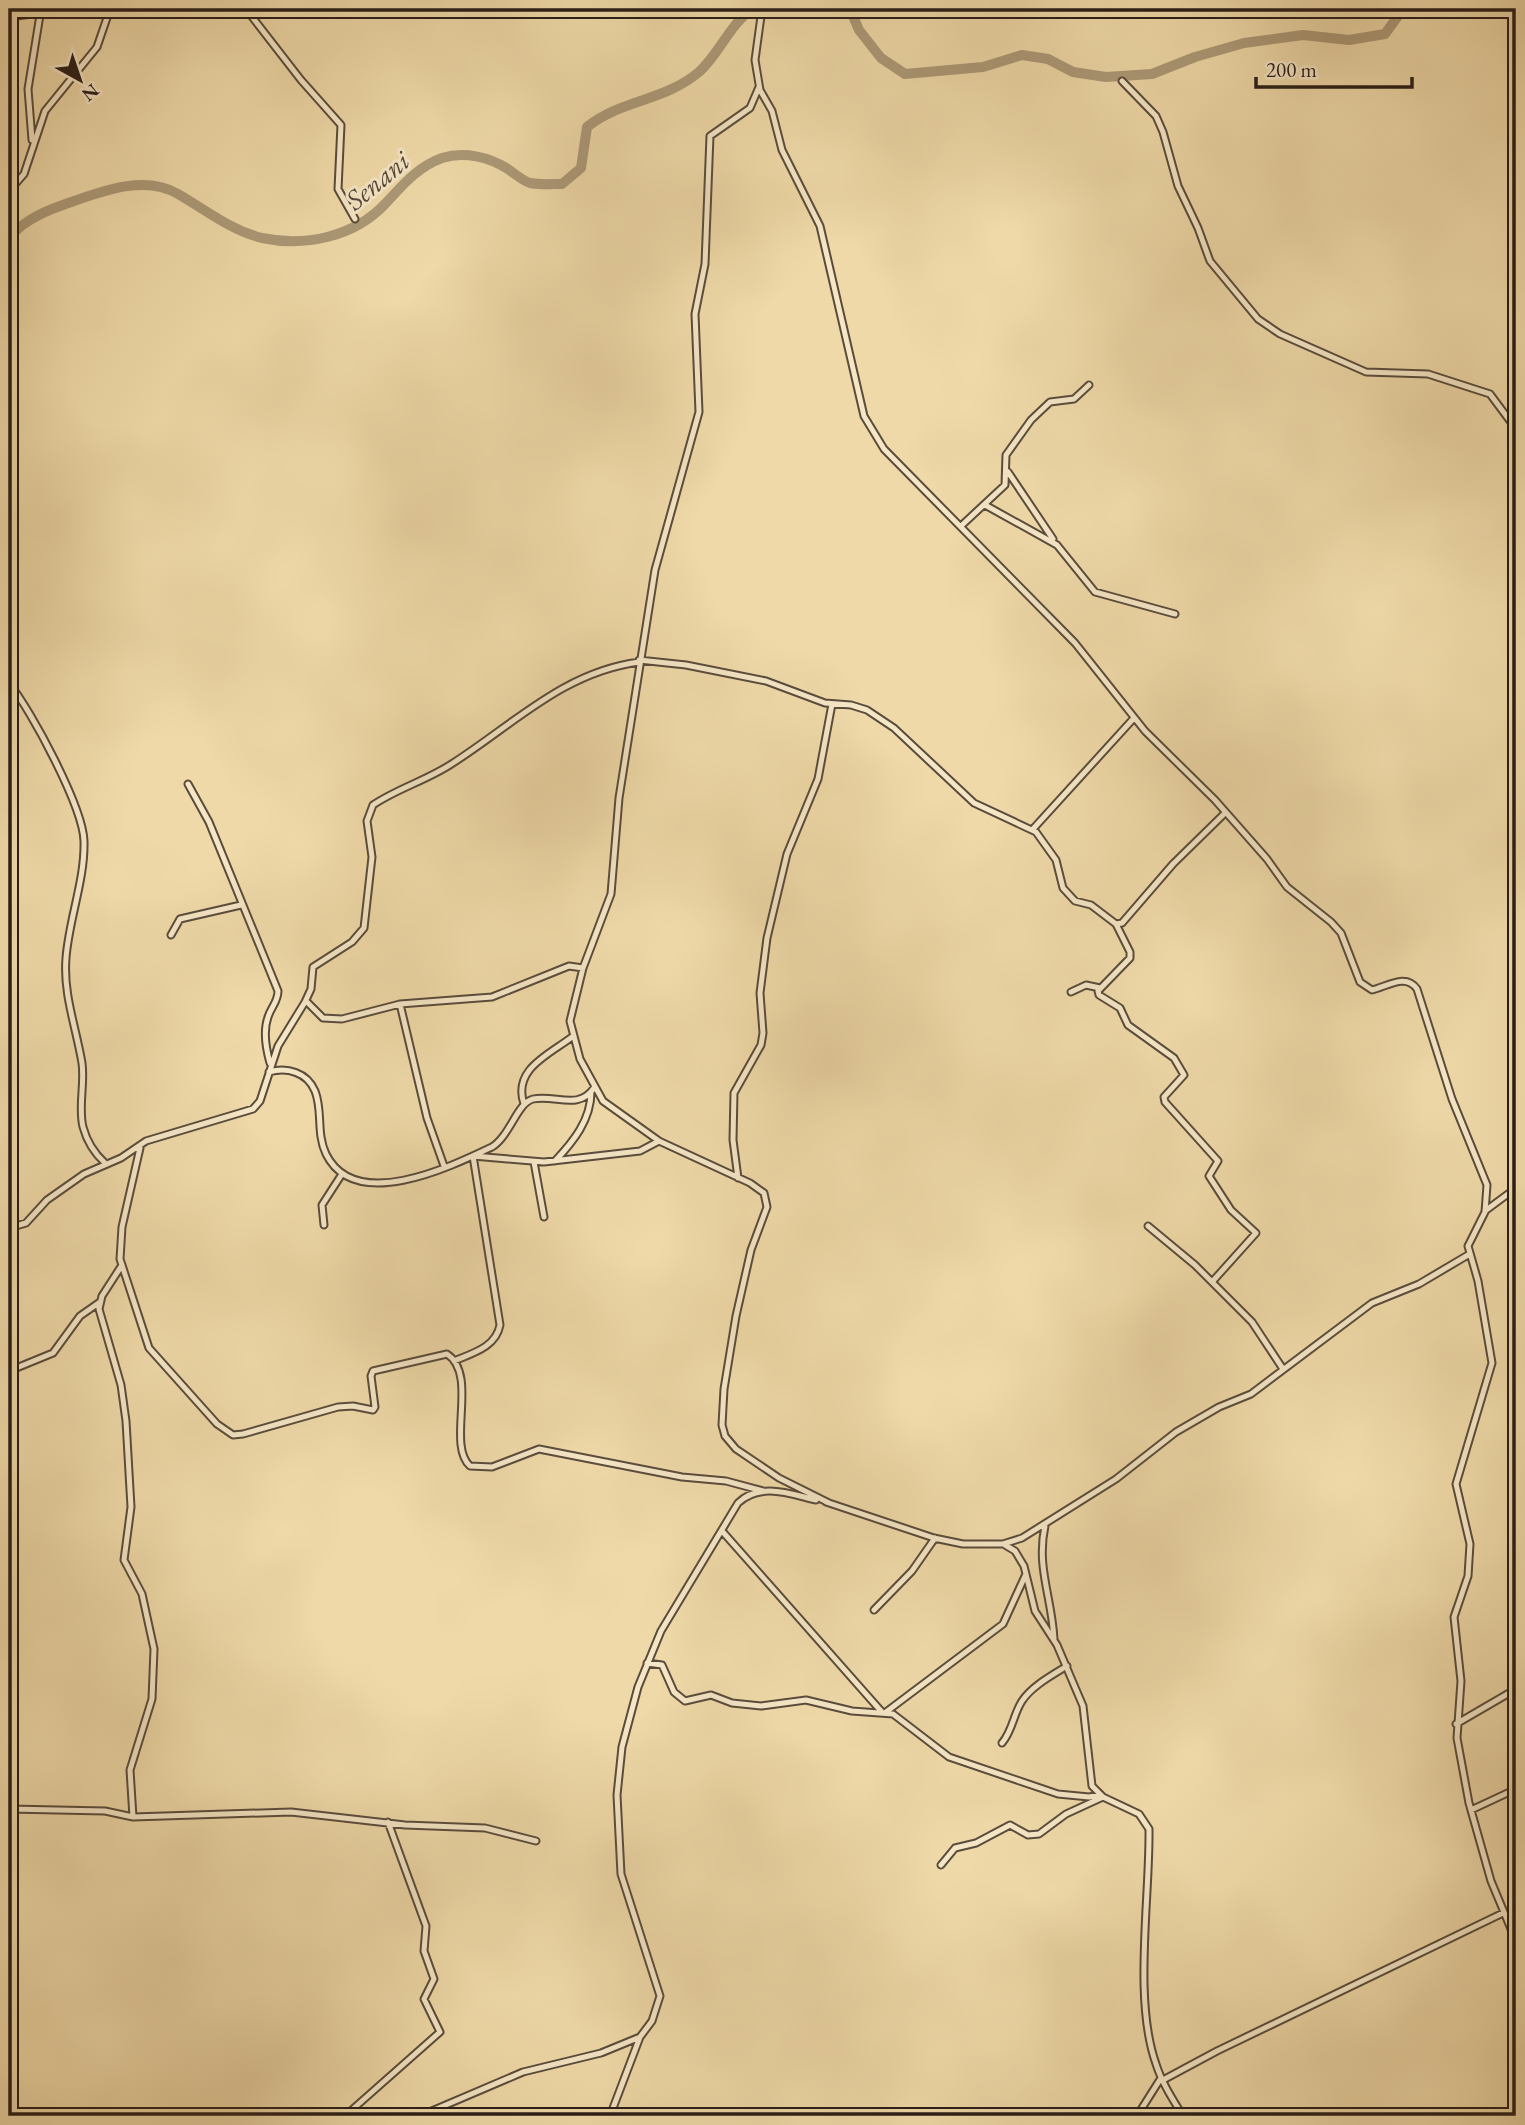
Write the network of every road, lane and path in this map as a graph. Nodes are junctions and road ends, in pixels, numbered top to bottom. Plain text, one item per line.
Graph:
1 (70, 9) edge
2 (110, 9) edge
3 (246, 9) edge
4 (762, 9) edge
5 (40, 15) junction
6 (9, 17) edge
7 (1122, 81) dead end
8 (759, 88) junction
9 (32, 145) junction
10 (9, 191) edge
11 (355, 219) dead end
12 (1089, 384) dead end
13 (1516, 429) edge
14 (1006, 470) junction
15 (985, 505) junction
16 (961, 526) junction
17 (1057, 545) junction
18 (1175, 614) dead end
19 (639, 661) junction
20 (9, 683) edge
21 (832, 704) junction
22 (1134, 718) junction
23 (188, 784) dead end
24 (1224, 814) junction
25 (1033, 829) junction
26 (241, 905) junction
27 (1116, 924) junction
28 (171, 935) dead end
29 (583, 968) junction
30 (1100, 988) junction
31 (1071, 992) dead end
32 (306, 1000) junction
33 (400, 1004) junction
34 (572, 1037) junction
35 (270, 1069) junction
36 (593, 1090) junction
37 (524, 1104) junction
38 (659, 1141) junction
39 (140, 1148) junction
40 (473, 1156) junction
41 (555, 1161) junction
42 (534, 1162) junction
43 (105, 1163) junction
44 (444, 1166) junction
45 (342, 1174) junction
46 (738, 1178) junction
47 (1516, 1188) edge
48 (1485, 1212) junction
49 (544, 1217) dead end
50 (324, 1225) dead end
51 (1148, 1226) dead end
52 (9, 1228) edge
53 (1468, 1255) junction
54 (122, 1265) junction
55 (1212, 1282) junction
56 (100, 1302) junction
57 (454, 1361) junction
58 (1283, 1368) junction
59 (9, 1371) edge
60 (763, 1491) junction
61 (829, 1503) junction
62 (1045, 1526) junction
63 (722, 1531) junction
64 (935, 1538) junction
65 (1003, 1544) junction
66 (1026, 1574) junction
67 (874, 1610) dead end
68 (1055, 1639) junction
69 (647, 1663) junction
70 (1067, 1666) junction
71 (1516, 1675) edge
72 (884, 1712) junction
73 (1457, 1724) junction
74 (1002, 1742) dead end
75 (1516, 1789) edge
76 (1101, 1796) junction
77 (9, 1809) edge
78 (1471, 1811) junction
79 (132, 1817) junction
80 (388, 1822) junction
81 (536, 1841) dead end
82 (941, 1865) dead end
83 (1503, 1913) junction
84 (1516, 1941) edge
85 (640, 2037) junction
86 (1162, 2079) junction
87 (345, 2116) edge
88 (420, 2116) edge
89 (610, 2116) edge
90 (1137, 2116) edge
91 (1183, 2116) edge

1 - 5 street
2 - 9 street
3 - 11 street
4 - 8 street
5 - 6 street
5 - 9 street
7 - 13 street
8 - 16 street
8 - 19 street
9 - 10 street
12 - 14 street
14 - 15 street
14 - 17 street
15 - 16 street
15 - 17 street
16 - 22 street
17 - 18 street
19 - 21 street
19 - 29 street
19 - 32 street
20 - 43 street
21 - 25 street
21 - 46 street
22 - 24 street
22 - 25 street
23 - 26 street
24 - 27 street
24 - 48 street
25 - 27 street
26 - 28 street
26 - 35 street
27 - 30 street
29 - 33 street
29 - 34 street
30 - 31 street
30 - 55 street
32 - 33 street
32 - 35 street
33 - 44 street
34 - 36 street
34 - 37 street
35 - 39 street
35 - 45 street
36 - 37 street
36 - 38 street
36 - 41 street
37 - 40 street
38 - 41 street
38 - 46 street
39 - 43 street
39 - 54 street
40 - 42 street
40 - 44 street
40 - 57 street
41 - 42 street
42 - 49 street
43 - 52 street
44 - 45 street
45 - 50 street
46 - 61 street
47 - 48 street
48 - 53 street
51 - 55 street
53 - 58 street
53 - 73 street
54 - 56 street
54 - 57 street
55 - 58 street
56 - 59 street
56 - 79 street
57 - 60 street
58 - 62 street
60 - 61 street
60 - 63 street
61 - 64 street
62 - 65 street
62 - 68 street
63 - 69 street
63 - 72 street
64 - 65 street
64 - 67 street
65 - 66 street
66 - 68 street
66 - 72 street
68 - 70 street
69 - 72 street
69 - 85 street
70 - 74 street
70 - 76 street
71 - 73 street
72 - 76 street
73 - 78 street
75 - 78 street
76 - 82 street
76 - 86 street
77 - 79 street
78 - 83 street
79 - 80 street
80 - 81 street
80 - 87 street
83 - 84 street
83 - 86 street
85 - 88 street
85 - 89 street
86 - 90 street
86 - 91 street

